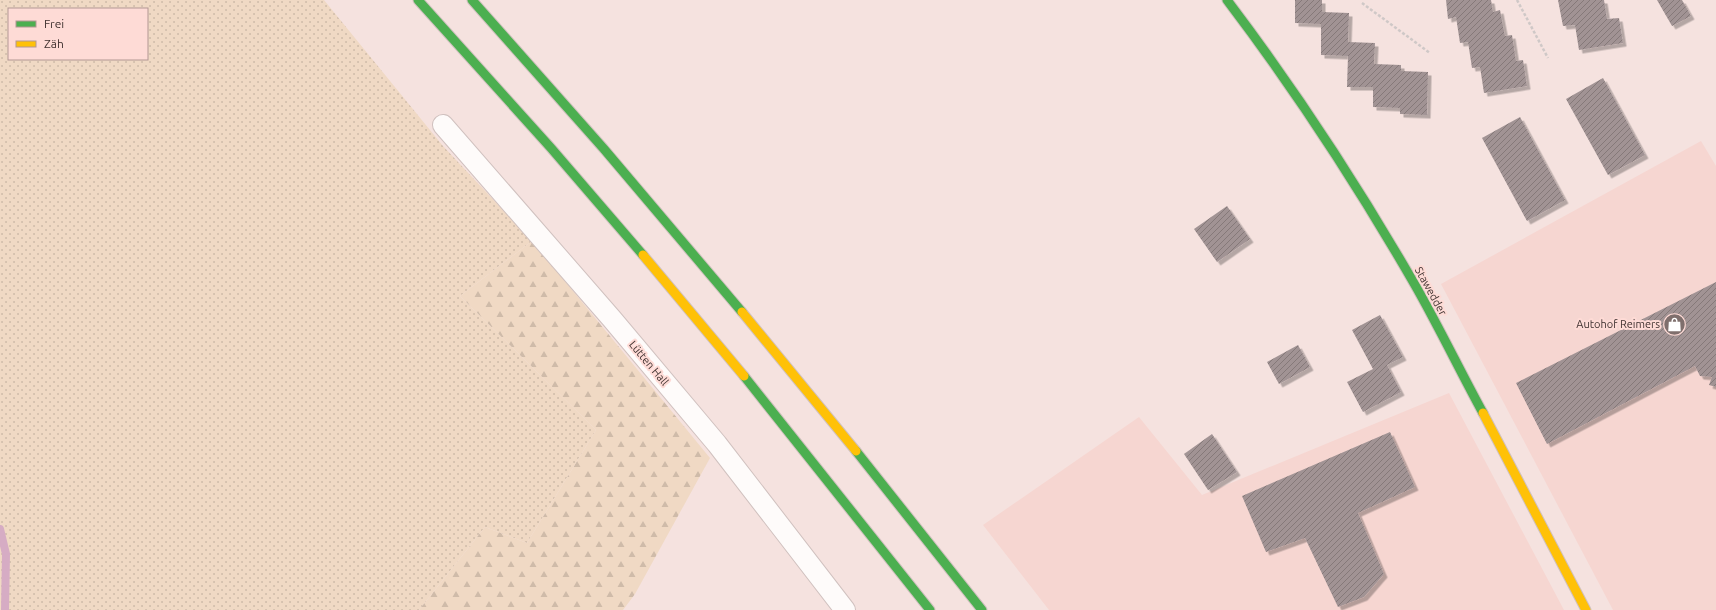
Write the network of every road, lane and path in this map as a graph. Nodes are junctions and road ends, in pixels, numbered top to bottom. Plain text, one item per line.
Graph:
1 (418, 0) edge
2 (472, 0) edge
3 (1227, 0) edge
4 (1517, 0) edge
5 (1362, 3) dead end
6 (1430, 53) dead end
7 (1548, 58) dead end
8 (443, 125) dead end
9 (845, 610) edge
10 (930, 610) edge
11 (982, 610) edge
12 (1586, 610) edge

1 - 10 main road
2 - 11 main road
3 - 12 main road, Stawedder
4 - 7 path
5 - 6 path
8 - 9 street, Lütten Hall

